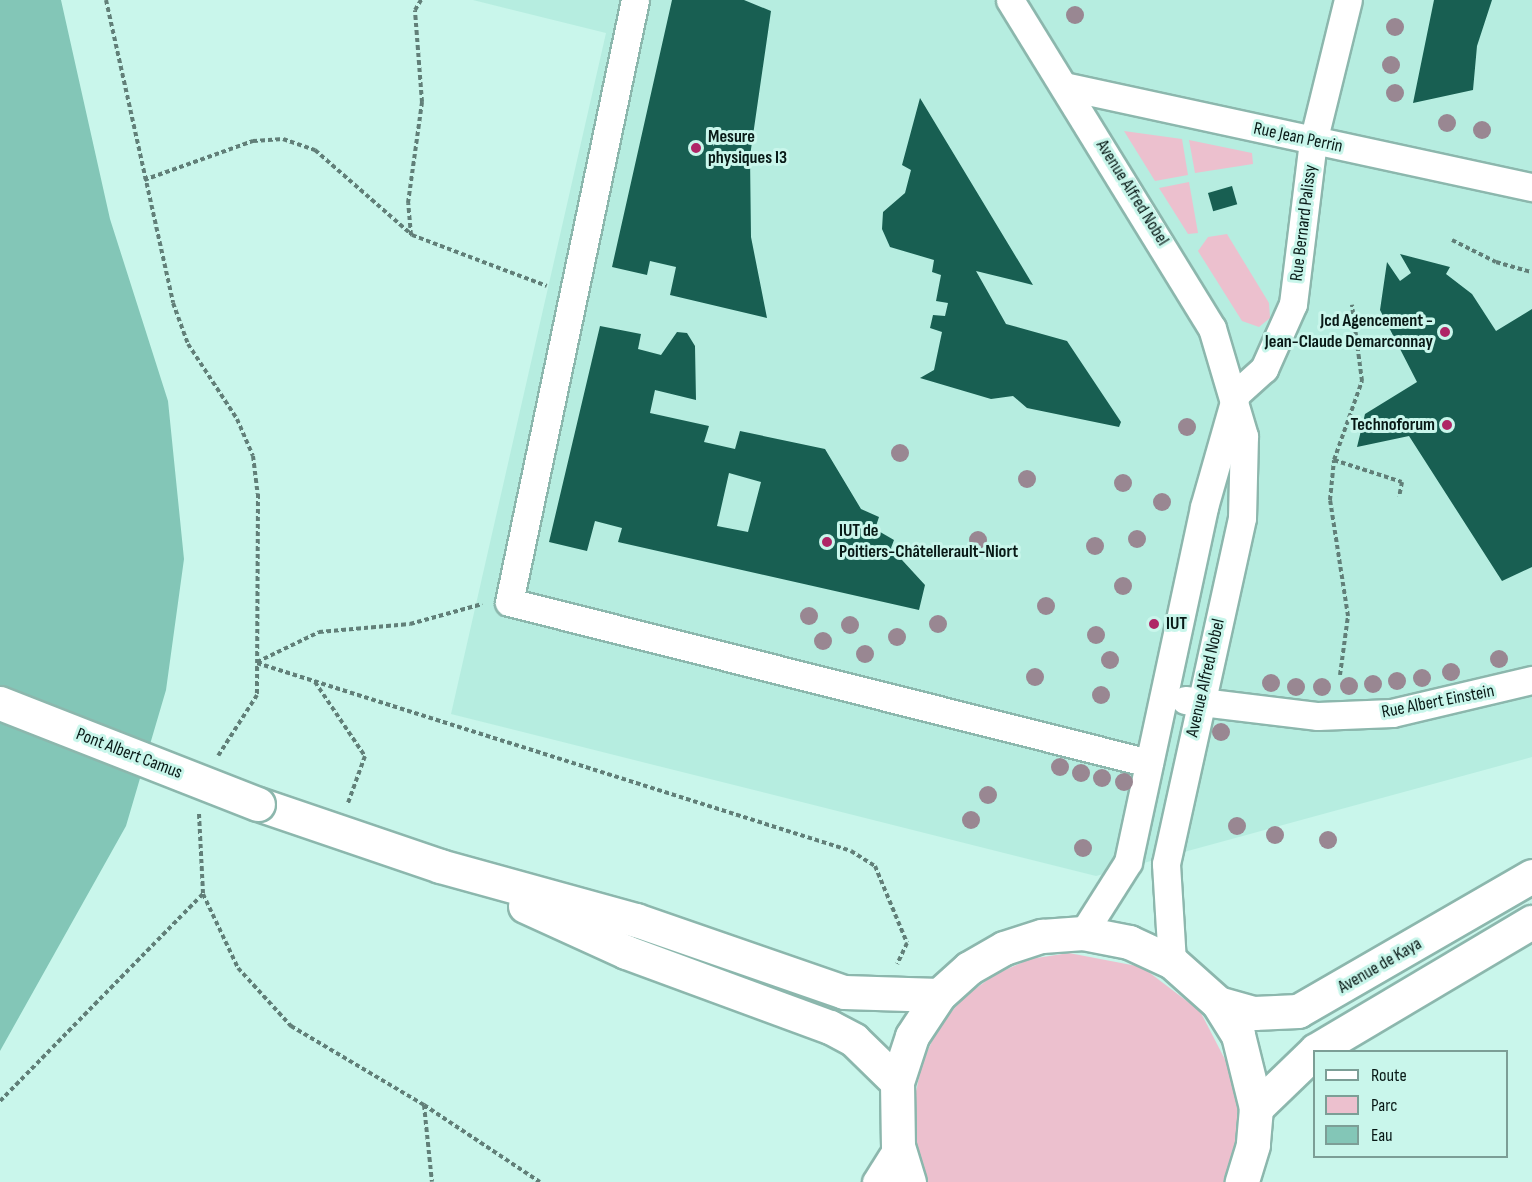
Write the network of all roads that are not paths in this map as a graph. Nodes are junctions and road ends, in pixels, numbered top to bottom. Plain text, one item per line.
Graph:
1 (635, 0) edge
2 (1010, 0) edge
3 (1348, 0) edge
4 (1064, 87) junction
5 (1313, 142) junction
6 (1532, 187) edge
7 (1236, 394) junction
8 (1532, 680) edge
9 (1164, 695) junction
10 (0, 703) edge
11 (1200, 703) junction
12 (1149, 763) junction
13 (440, 866) junction
14 (1532, 876) edge
15 (1532, 922) edge
16 (1083, 933) junction
17 (1172, 962) junction
18 (939, 995) junction
19 (1218, 1003) junction
20 (1316, 1050) edge
21 (1313, 1053) edge
22 (897, 1082) junction
23 (1256, 1108) junction
24 (898, 1147) junction
25 (876, 1182) edge
26 (909, 1182) edge
27 (1242, 1182) edge

1 - 12 street
2 - 4 street, Avenue Alfred Nobel
3 - 5 street, Rue Bernard Palissy
4 - 5 street, Rue Jean Perrin
4 - 7 street, Avenue Alfred Nobel
5 - 6 street, Rue Jean Perrin
5 - 7 street, Rue Bernard Palissy
7 - 9 street, Avenue Alfred Nobel
7 - 11 street, Avenue Alfred Nobel
8 - 11 street, Rue Albert Einstein
9 - 11 street, Rue Albert Einstein
9 - 12 street, Avenue Alfred Nobel
10 - 13 main road, Pont Albert Camus, bridge
11 - 17 street, Avenue Alfred Nobel
12 - 16 street, Avenue Alfred Nobel
13 - 18 main road
13 - 22 main road
14 - 19 main road, Avenue de Kaya
15 - 20 main road, Avenue de Kaya
16 - 17 main road
16 - 18 main road
17 - 19 main road
18 - 22 main road
19 - 23 main road
21 - 23 main road, Avenue de Kaya
22 - 24 main road
23 - 27 main road
24 - 25 street
24 - 26 main road

